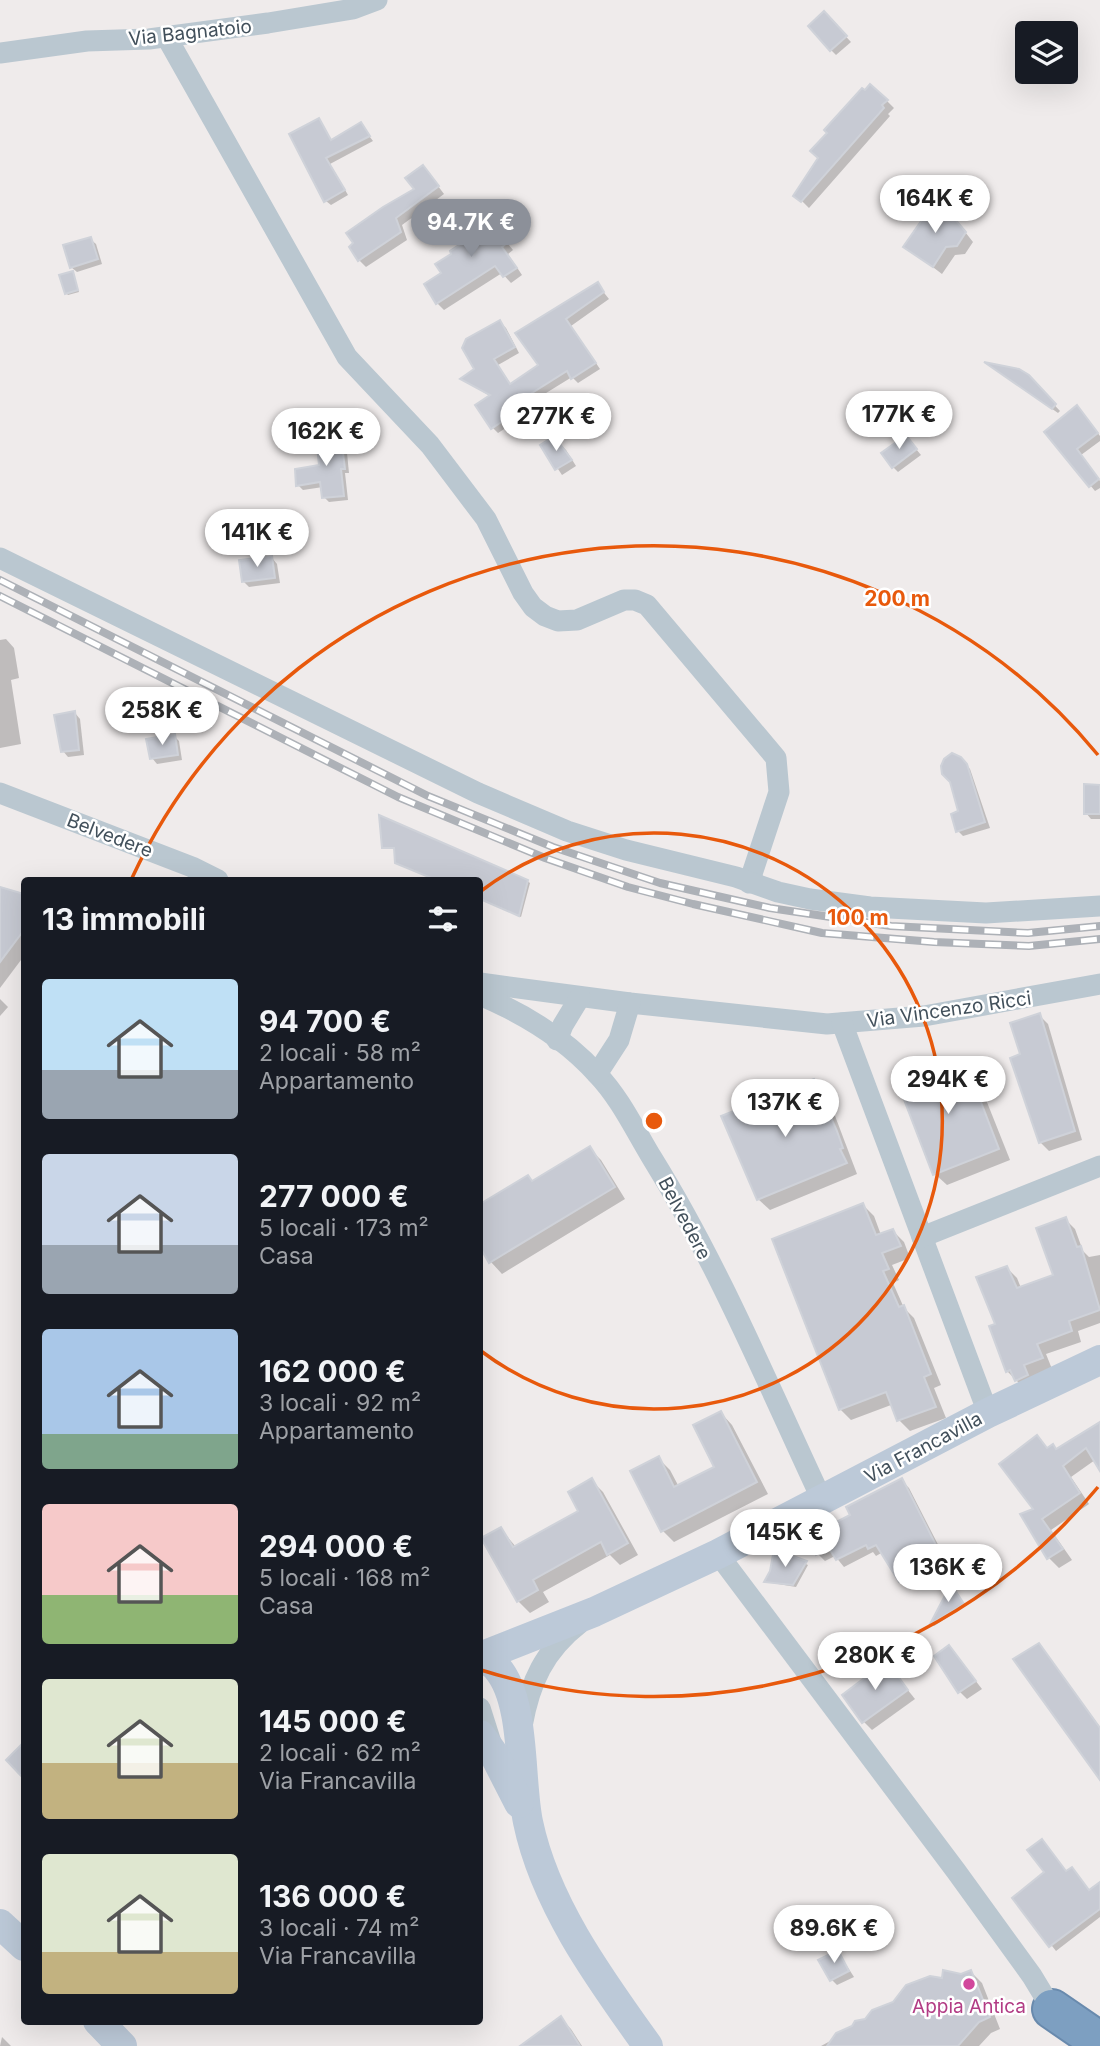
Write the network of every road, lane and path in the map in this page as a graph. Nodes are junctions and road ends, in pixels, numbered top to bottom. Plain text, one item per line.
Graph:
1 (377, 0) edge
2 (166, 36) junction
3 (0, 53) edge
4 (0, 558) edge
5 (0, 793) edge
6 (212, 877) edge
7 (749, 883) junction
8 (1100, 906) edge
9 (483, 984) edge
10 (1100, 984) edge
11 (483, 996) edge
12 (580, 997) junction
13 (630, 1003) junction
14 (842, 1023) junction
15 (557, 1040) junction
16 (597, 1074) junction
17 (1100, 1166) edge
18 (922, 1237) junction
19 (1100, 1360) edge
20 (988, 1413) junction
21 (822, 1500) junction
22 (718, 1554) junction
23 (594, 1612) junction
24 (483, 1656) edge
25 (483, 1659) edge
26 (483, 1713) edge
27 (498, 1744) edge
28 (1052, 2009) junction
29 (102, 2025) edge
30 (1100, 2042) edge
31 (122, 2046) edge
32 (648, 2046) edge
33 (1050, 2046) edge

1 - 2 street, Via Bagnatoio
2 - 3 street, Via Bagnatoio
2 - 7 street
4 - 7 street
5 - 6 street, Belvedere
7 - 8 street
9 - 12 street, Via Vincenzo Ricci
10 - 14 street, Via Vincenzo Ricci
11 - 15 street, Belvedere
12 - 13 street, Via Vincenzo Ricci
12 - 15 street
13 - 14 street, Via Vincenzo Ricci
13 - 16 street
14 - 18 street
15 - 16 street, Belvedere
16 - 21 street, Belvedere
17 - 18 street
18 - 20 street
19 - 20 street, Via Francavilla
20 - 21 street, Via Francavilla
21 - 22 street, Via Francavilla
22 - 23 street, Via Francavilla
22 - 28 street
23 - 24 street, Via Francavilla
23 - 27 street
25 - 27 street
26 - 27 street
27 - 32 street
28 - 30 highway
28 - 33 highway
29 - 31 street

